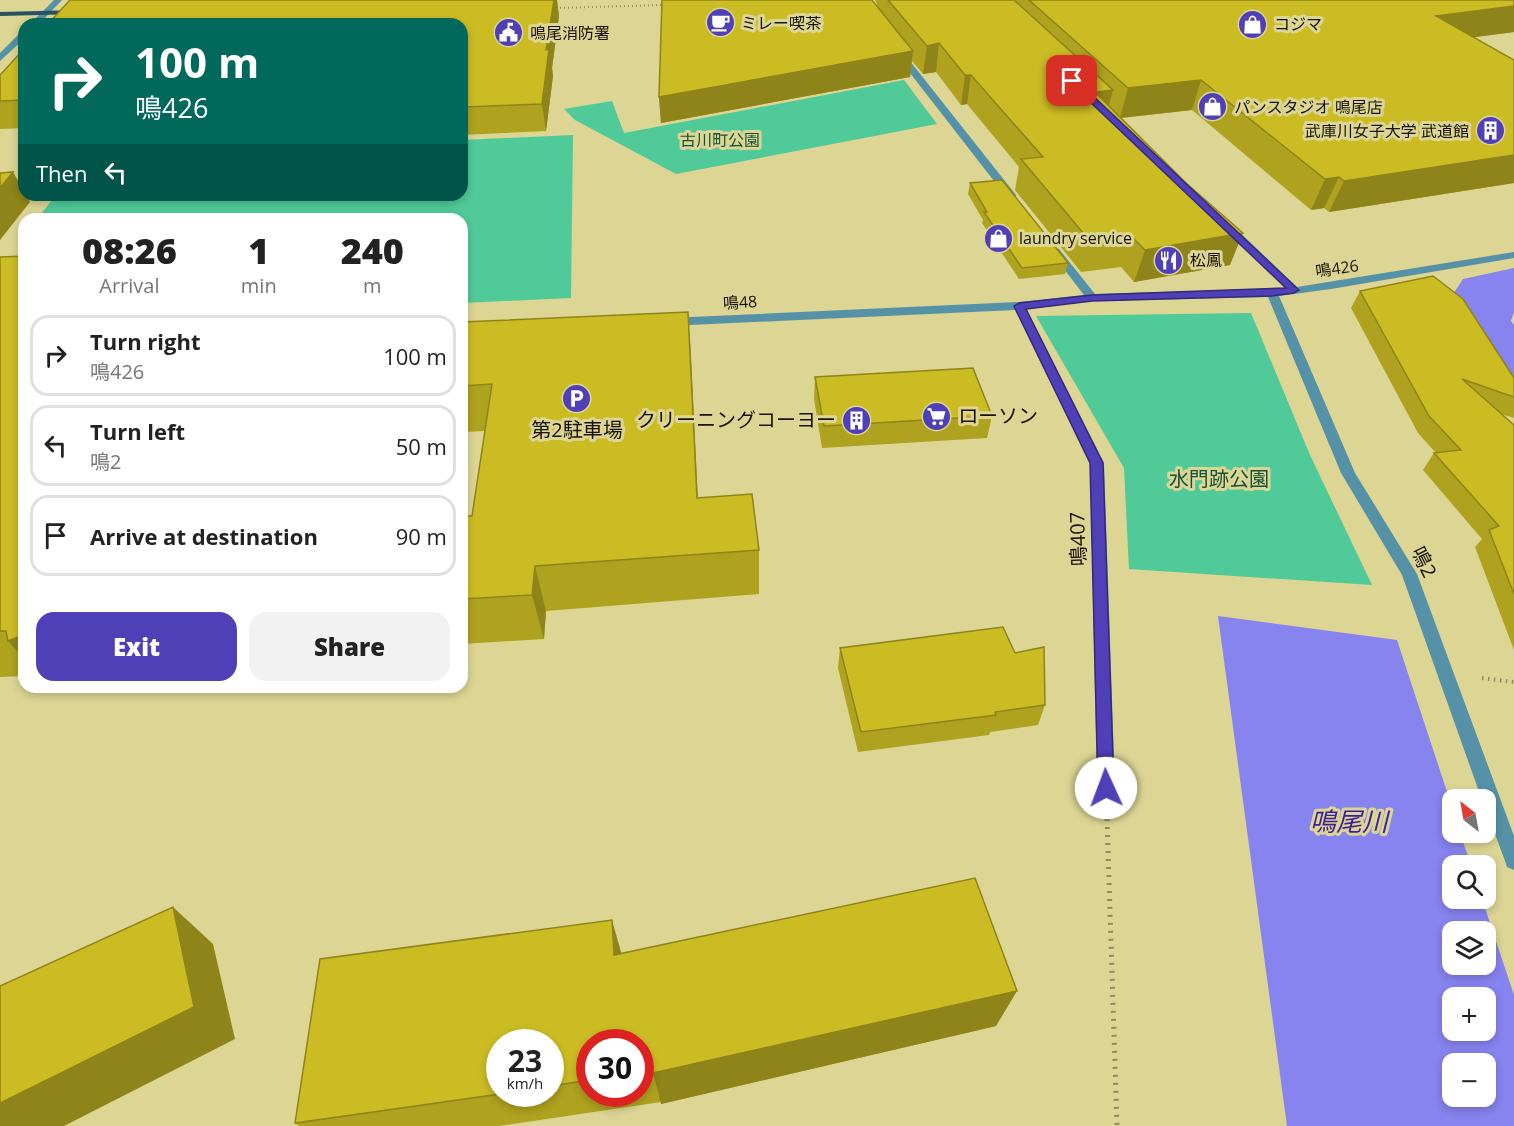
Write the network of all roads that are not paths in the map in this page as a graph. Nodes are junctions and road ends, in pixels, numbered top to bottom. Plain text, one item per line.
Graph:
1 (58, 0) edge
2 (91, 12) edge
3 (45, 13) junction
4 (0, 14) edge
5 (40, 18) edge
6 (18, 40) edge
7 (894, 47) edge
8 (0, 58) edge
9 (1019, 205) edge
10 (1217, 218) edge
11 (1048, 242) edge
12 (1514, 255) edge
13 (1294, 290) junction
14 (1272, 293) junction
15 (1092, 298) junction
16 (1019, 306) junction
17 (652, 322) edge
18 (1106, 788) road end
19 (1514, 861) edge

1 - 3 street
2 - 3 main road
3 - 4 main road
3 - 5 street
6 - 8 street
7 - 9 street
10 - 13 street
11 - 15 street
12 - 13 street, 鳴426
13 - 14 street, 鳴426
14 - 15 street, 鳴426
14 - 19 street, 鳴2
15 - 16 street, 鳴426
16 - 17 street, 鳴48
16 - 18 street, 鳴407

